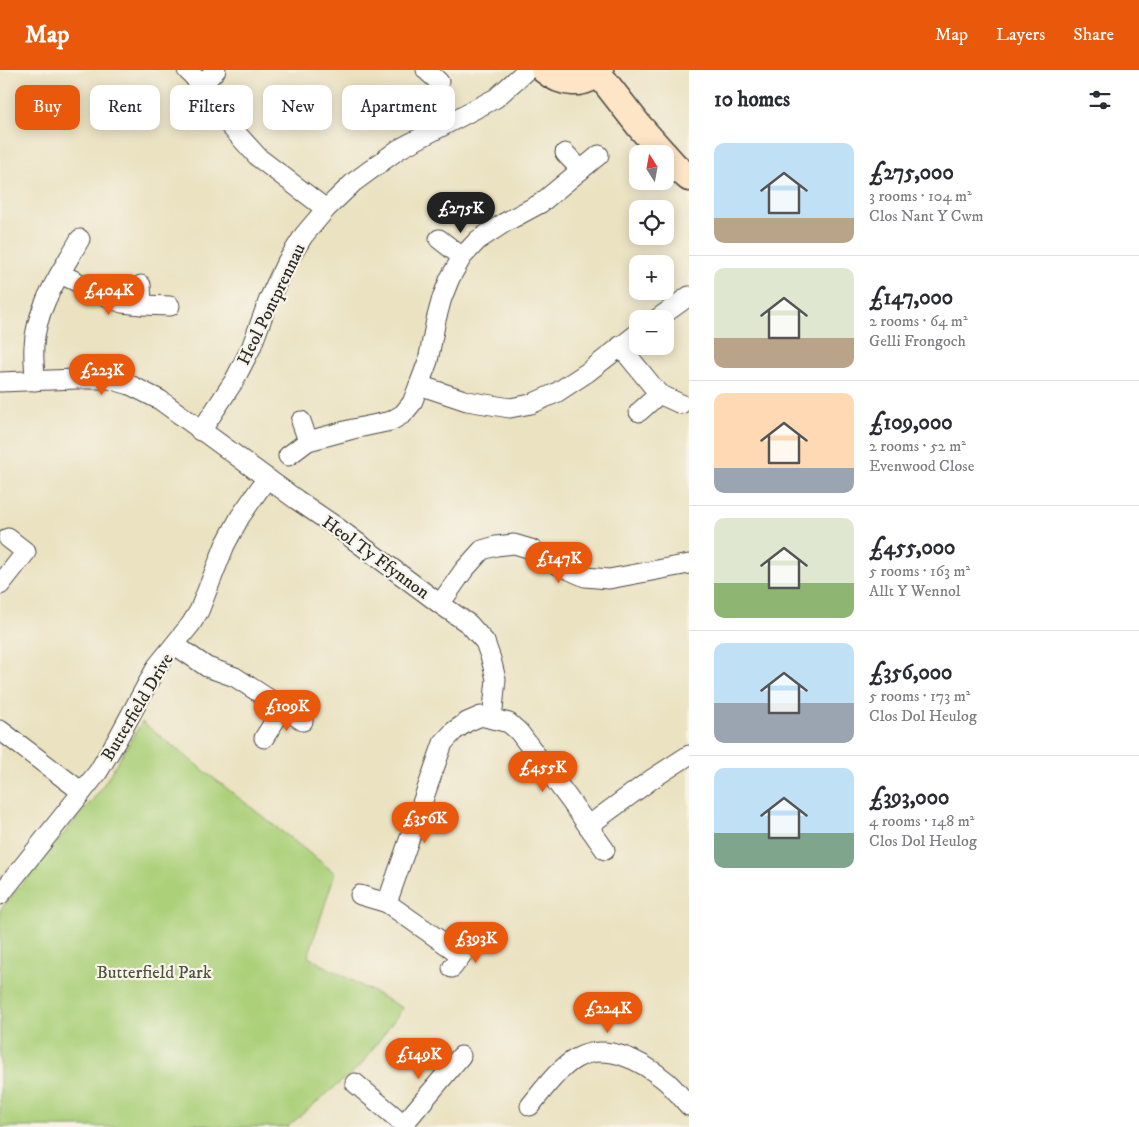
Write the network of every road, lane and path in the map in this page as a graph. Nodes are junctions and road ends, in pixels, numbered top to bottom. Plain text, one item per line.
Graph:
1 (187, 70) edge
2 (216, 70) edge
3 (527, 70) edge
4 (544, 70) edge
5 (599, 71) edge
6 (199, 85) edge
7 (201, 85) edge
8 (234, 130) edge
9 (656, 145) edge
10 (565, 153) dead end
11 (599, 155) dead end
12 (674, 165) edge
13 (581, 170) junction
14 (689, 178) edge
15 (326, 209) junction
16 (439, 239) dead end
17 (80, 240) dead end
18 (462, 256) junction
19 (60, 274) junction
20 (140, 285) dead end
21 (689, 296) edge
22 (142, 305) junction
23 (170, 306) dead end
24 (670, 310) edge
25 (629, 340) edge
26 (620, 346) junction
27 (35, 381) junction
28 (0, 382) edge
29 (419, 385) junction
30 (659, 394) junction
31 (681, 404) dead end
32 (639, 412) dead end
33 (301, 421) dead end
34 (200, 431) junction
35 (308, 441) junction
36 (288, 456) dead end
37 (267, 478) junction
38 (8, 538) dead end
39 (689, 564) edge
40 (0, 585) edge
41 (440, 604) junction
42 (175, 644) junction
43 (283, 708) junction
44 (492, 719) junction
45 (303, 721) dead end
46 (0, 730) edge
47 (264, 738) dead end
48 (689, 755) edge
49 (82, 792) junction
50 (588, 826) junction
51 (605, 850) dead end
52 (0, 895) edge
53 (360, 895) dead end
54 (387, 903) junction
55 (473, 940) dead end
56 (461, 1056) dead end
57 (355, 1083) dead end
58 (530, 1106) dead end
59 (689, 1106) edge
60 (405, 1126) edge

1 - 6 street
2 - 7 street
3 - 15 street, Heol Pontprennau
4 - 5 street
5 - 9 street
8 - 15 street
10 - 13 street
11 - 13 street
12 - 14 street
13 - 18 street
15 - 34 street, Heol Pontprennau
16 - 18 street
17 - 19 street
18 - 29 street
19 - 22 street
19 - 27 street
20 - 22 street
21 - 24 street
22 - 23 street
25 - 26 street
26 - 29 street
26 - 30 street
27 - 28 street, Heol Ty Ffynnon
27 - 34 street, Heol Ty Ffynnon
29 - 35 street
30 - 31 street
30 - 32 street
33 - 35 street
34 - 37 street, Heol Ty Ffynnon
35 - 36 street
37 - 41 street, Heol Ty Ffynnon
37 - 42 street, Butterfield Drive
38 - 40 street
39 - 41 street
41 - 44 street, Heol Ty Ffynnon
42 - 43 street
42 - 49 street, Butterfield Drive
43 - 45 street
43 - 47 street
44 - 50 street
44 - 54 street
46 - 49 street
48 - 50 street
49 - 52 street, Butterfield Drive
50 - 51 street
53 - 54 street
54 - 55 street
56 - 60 street
57 - 60 street
58 - 59 street

